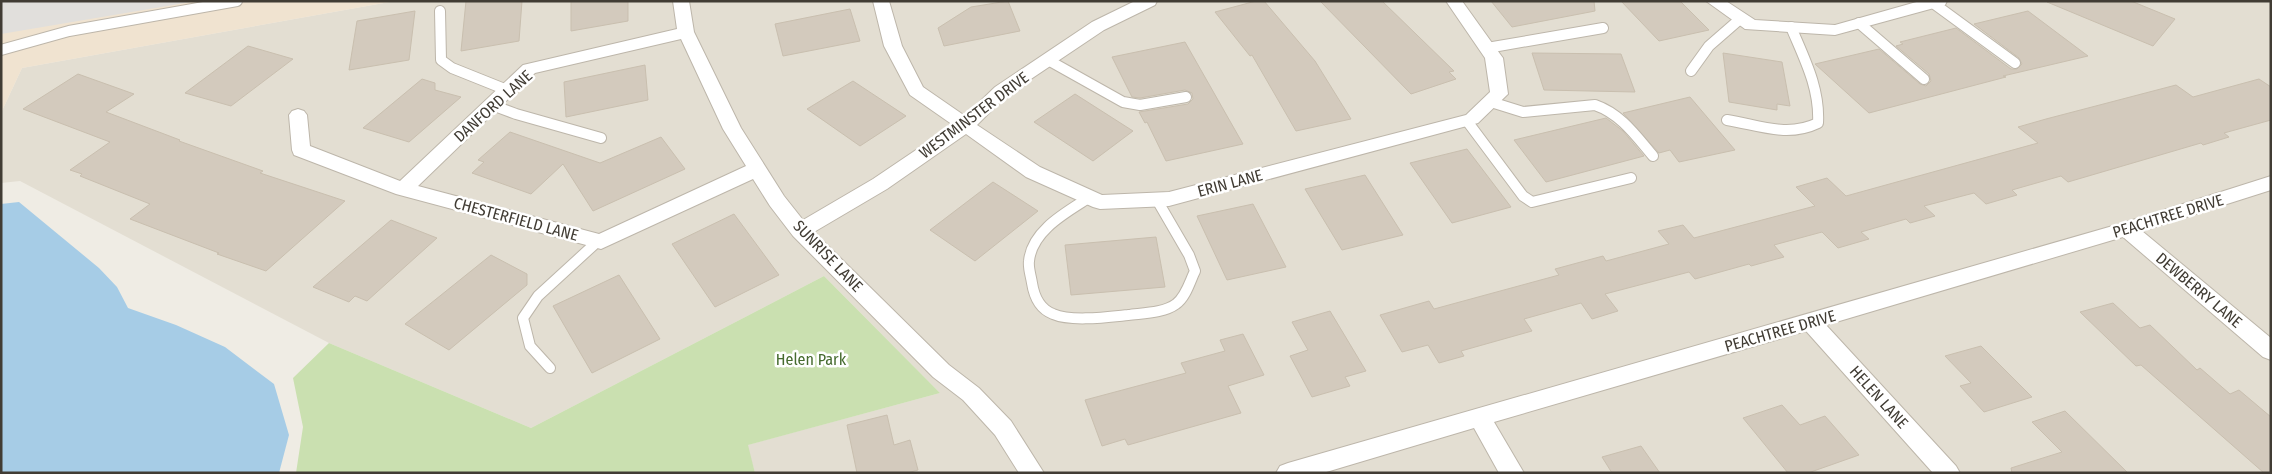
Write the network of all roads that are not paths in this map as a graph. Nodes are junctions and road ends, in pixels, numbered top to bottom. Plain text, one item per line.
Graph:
1 (237, 1) edge
2 (681, 1) edge
3 (881, 1) edge
4 (1149, 1) edge
5 (1454, 1) edge
6 (1714, 1) edge
7 (1936, 2) edge
8 (440, 11) dead end
9 (1746, 22) junction
10 (1859, 23) junction
11 (1791, 27) junction
12 (1603, 28) dead end
13 (686, 32) junction
14 (1487, 48) junction
15 (1, 50) edge
16 (1048, 60) junction
17 (2014, 62) dead end
18 (1692, 71) dead end
19 (1924, 79) dead end
20 (507, 90) junction
21 (1186, 97) dead end
22 (1495, 98) junction
23 (492, 105) junction
24 (298, 115) dead end
25 (1727, 120) dead end
26 (1467, 121) junction
27 (965, 126) junction
28 (601, 138) dead end
29 (1653, 156) dead end
30 (757, 170) junction
31 (1631, 178) dead end
32 (2271, 183) edge
33 (403, 189) junction
34 (1090, 197) junction
35 (1157, 200) junction
36 (2126, 229) junction
37 (800, 231) junction
38 (598, 241) junction
39 (1811, 322) junction
40 (2271, 351) edge
41 (550, 368) dead end
42 (1479, 417) junction
43 (1032, 473) edge
44 (1288, 473) edge
45 (1512, 473) edge
46 (1948, 473) edge

1 - 15 lane
2 - 13 street, SUNRISE LANE
3 - 27 street, ERIN LANE
4 - 16 street, WESTMINSTER DRIVE
5 - 14 street
6 - 9 street
7 - 10 street
7 - 17 lane
8 - 20 lane
9 - 11 street
9 - 18 lane
10 - 11 street
10 - 19 lane
11 - 25 lane
12 - 14 lane
13 - 20 street, DANFORD LANE
13 - 30 street, SUNRISE LANE
14 - 22 street
16 - 21 lane
16 - 27 street, WESTMINSTER DRIVE
20 - 23 street, DANFORD LANE
22 - 26 street, ERIN LANE
22 - 29 lane
23 - 28 lane
23 - 33 street, DANFORD LANE
24 - 33 street, CHESTERFIELD LANE
26 - 31 lane
26 - 35 street, ERIN LANE
27 - 34 street, ERIN LANE
27 - 37 street, WESTMINSTER DRIVE
30 - 37 street, SUNRISE LANE
30 - 38 street, CHESTERFIELD LANE
32 - 36 street, PEACHTREE DRIVE
33 - 38 street, CHESTERFIELD LANE
34 - 35 street, ERIN LANE
34 - 35 lane
36 - 39 street, PEACHTREE DRIVE
36 - 40 street, DEWBERRY LANE
37 - 43 street, SUNRISE LANE
38 - 41 lane
39 - 42 street, PEACHTREE DRIVE
39 - 46 street, HELEN LANE
42 - 44 street, PEACHTREE DRIVE
42 - 45 street

